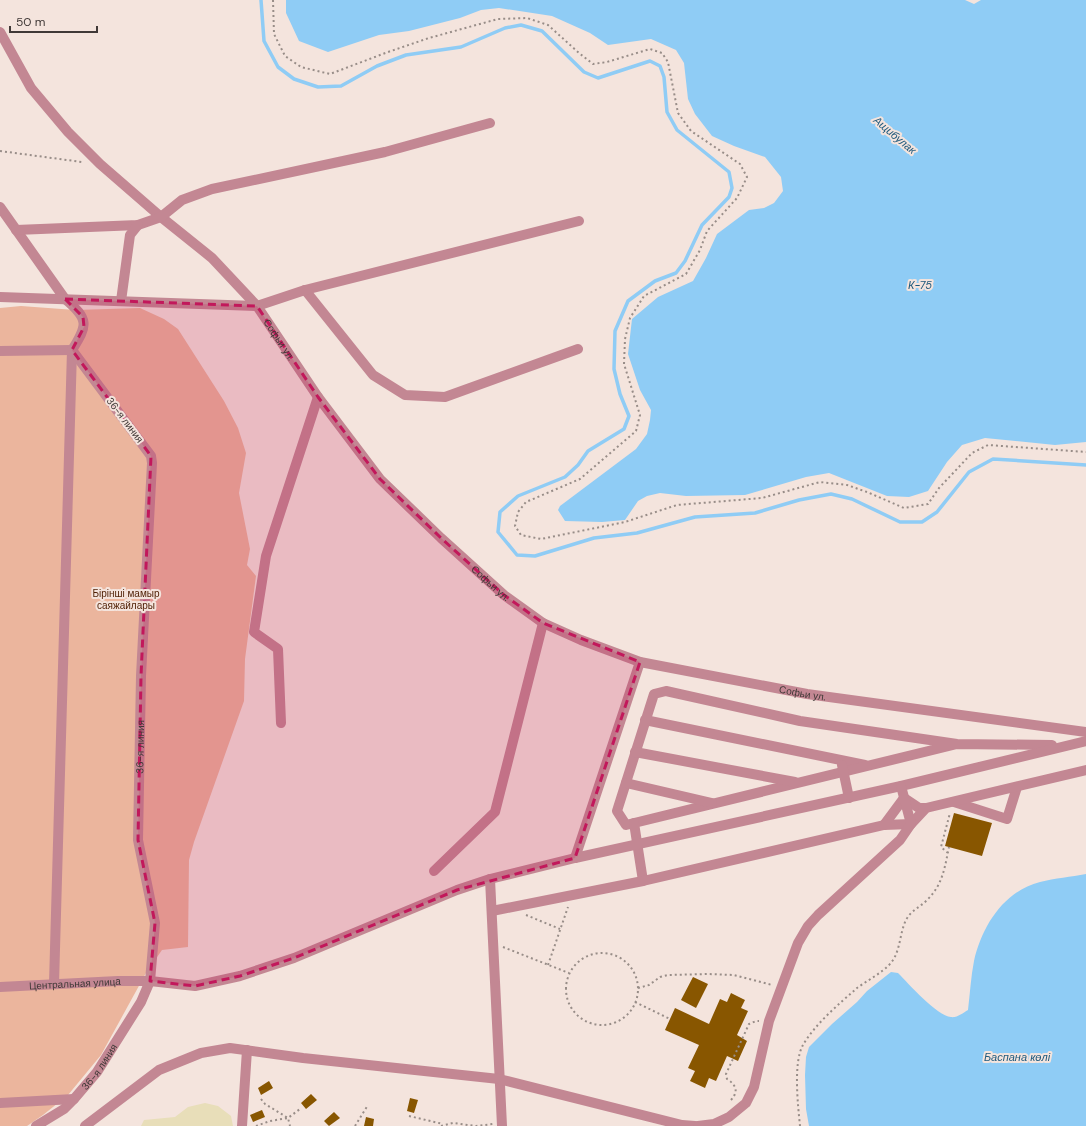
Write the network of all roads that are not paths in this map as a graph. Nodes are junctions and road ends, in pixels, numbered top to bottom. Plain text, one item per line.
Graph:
1 (0, 32) edge
2 (490, 123) dead end
3 (0, 207) edge
4 (161, 218) junction
5 (579, 220) dead end
6 (138, 225) junction
7 (16, 230) junction
8 (305, 290) junction
9 (0, 297) edge
10 (65, 299) junction
11 (121, 301) junction
12 (258, 306) junction
13 (578, 349) dead end
14 (72, 350) junction
15 (0, 351) edge
16 (318, 397) junction
17 (543, 623) junction
18 (640, 662) junction
19 (645, 720) junction
20 (281, 723) dead end
21 (1086, 732) edge
22 (1086, 741) edge
23 (957, 744) junction
24 (1065, 745) junction
25 (636, 752) junction
26 (841, 760) junction
27 (867, 765) junction
28 (1086, 770) edge
29 (844, 771) junction
30 (798, 782) junction
31 (626, 783) junction
32 (902, 786) junction
33 (1017, 787) junction
34 (849, 798) junction
35 (904, 798) junction
36 (953, 802) junction
37 (714, 803) junction
38 (926, 808) junction
39 (634, 823) junction
40 (911, 824) junction
41 (884, 825) junction
42 (637, 845) junction
43 (575, 858) junction
44 (434, 871) dead end
45 (490, 879) junction
46 (643, 881) junction
47 (492, 911) junction
48 (150, 981) junction
49 (54, 984) junction
50 (0, 987) edge
51 (247, 1050) junction
52 (500, 1079) junction
53 (74, 1099) junction
54 (0, 1103) edge
55 (502, 1125) edge
56 (36, 1126) edge
57 (85, 1126) edge
58 (242, 1126) edge
59 (697, 1126) edge

1 - 4 street, Софьи ул.
2 - 4 street
3 - 7 street
4 - 6 street
4 - 12 street, Софьи ул.
5 - 8 street
6 - 7 street
6 - 11 street
7 - 10 street
8 - 12 street
8 - 13 street
9 - 10 street
10 - 11 street
10 - 14 street
11 - 12 street
12 - 16 street, Софьи ул.
14 - 15 street
14 - 48 street, 36-я линия
14 - 49 street
16 - 17 street, Софьи ул.
16 - 20 street
17 - 18 street, Софьи ул.
17 - 44 street
18 - 21 street, Софьи ул.
18 - 43 street
19 - 23 street
19 - 25 street
19 - 26 street
22 - 24 street
23 - 24 street
23 - 27 street
24 - 32 street, Центральная улица
25 - 30 street
25 - 31 street
26 - 27 street
26 - 29 street
27 - 29 street
28 - 33 street
29 - 30 street
29 - 34 street
30 - 37 street
31 - 37 street
31 - 39 street
32 - 34 street, Центральная улица
32 - 35 street
33 - 36 street
33 - 36 street
34 - 42 street, Центральная улица
35 - 38 street
35 - 40 street
35 - 41 street
36 - 38 street
37 - 39 street
38 - 40 street
39 - 42 street
40 - 41 street
40 - 59 street
41 - 46 street
42 - 43 street, Центральная улица
42 - 46 street
43 - 45 street, Центральная улица
45 - 47 street
45 - 48 street, Центральная улица
46 - 47 street
47 - 52 street
48 - 49 street, Центральная улица
48 - 53 street, 36-я линия
49 - 50 street, Центральная улица
51 - 52 street
51 - 57 street
51 - 58 street
52 - 55 street
52 - 59 street
53 - 54 street
53 - 56 street, 36-я линия

